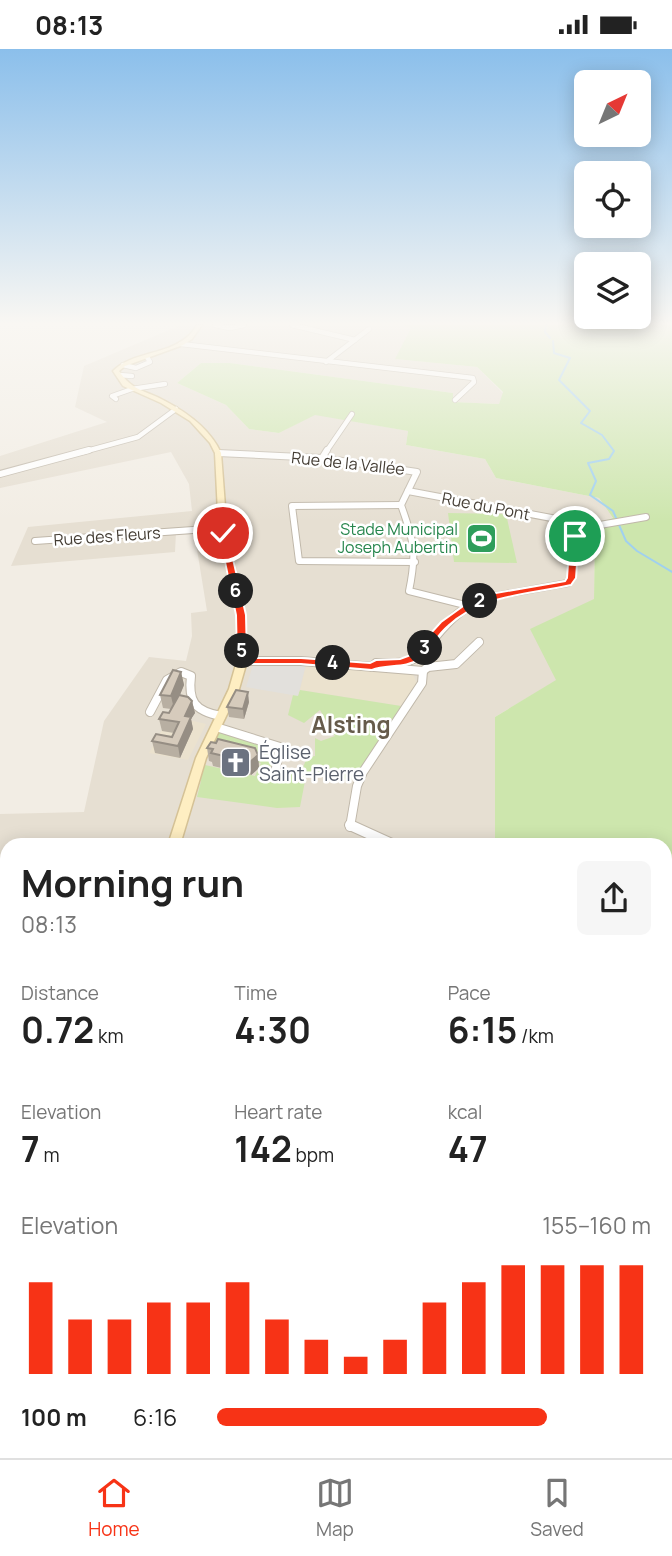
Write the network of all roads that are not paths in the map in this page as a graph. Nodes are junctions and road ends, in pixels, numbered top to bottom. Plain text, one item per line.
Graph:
1 (126, 391) edge
2 (136, 391) edge
3 (465, 391) edge
4 (116, 399) dead end
5 (455, 400) dead end
6 (176, 409) junction
7 (352, 414) dead end
8 (218, 453) junction
9 (322, 458) junction
10 (0, 474) edge
11 (408, 491) junction
12 (401, 505) junction
13 (646, 517) dead end
14 (594, 526) junction
15 (222, 528) junction
16 (34, 541) dead end
17 (415, 562) junction
18 (469, 606) junction
19 (479, 642) dead end
20 (242, 661) junction
21 (372, 667) junction
22 (424, 671) junction
23 (150, 712) dead end
24 (218, 722) junction
25 (276, 768) dead end
26 (175, 838) edge
27 (377, 838) edge

1 - 4 street
2 - 6 main road
3 - 5 street
6 - 8 main road
6 - 10 street
7 - 9 street
8 - 9 street, Rue de la Vallée
8 - 15 main road
9 - 11 street, Rue de la Vallée
11 - 12 street, Rue de la Vallée
11 - 14 street, Rue du Pont
12 - 17 street, Rue de la Vallée
12 - 17 street
13 - 14 street, Rue du Pont
14 - 18 street
15 - 16 street, Rue des Fleurs
15 - 20 main road
17 - 18 street, Rue de la Vallée
18 - 21 street
19 - 22 street
20 - 21 street
20 - 24 main road
21 - 22 street
22 - 27 street
23 - 24 street
24 - 25 street
24 - 26 main road

